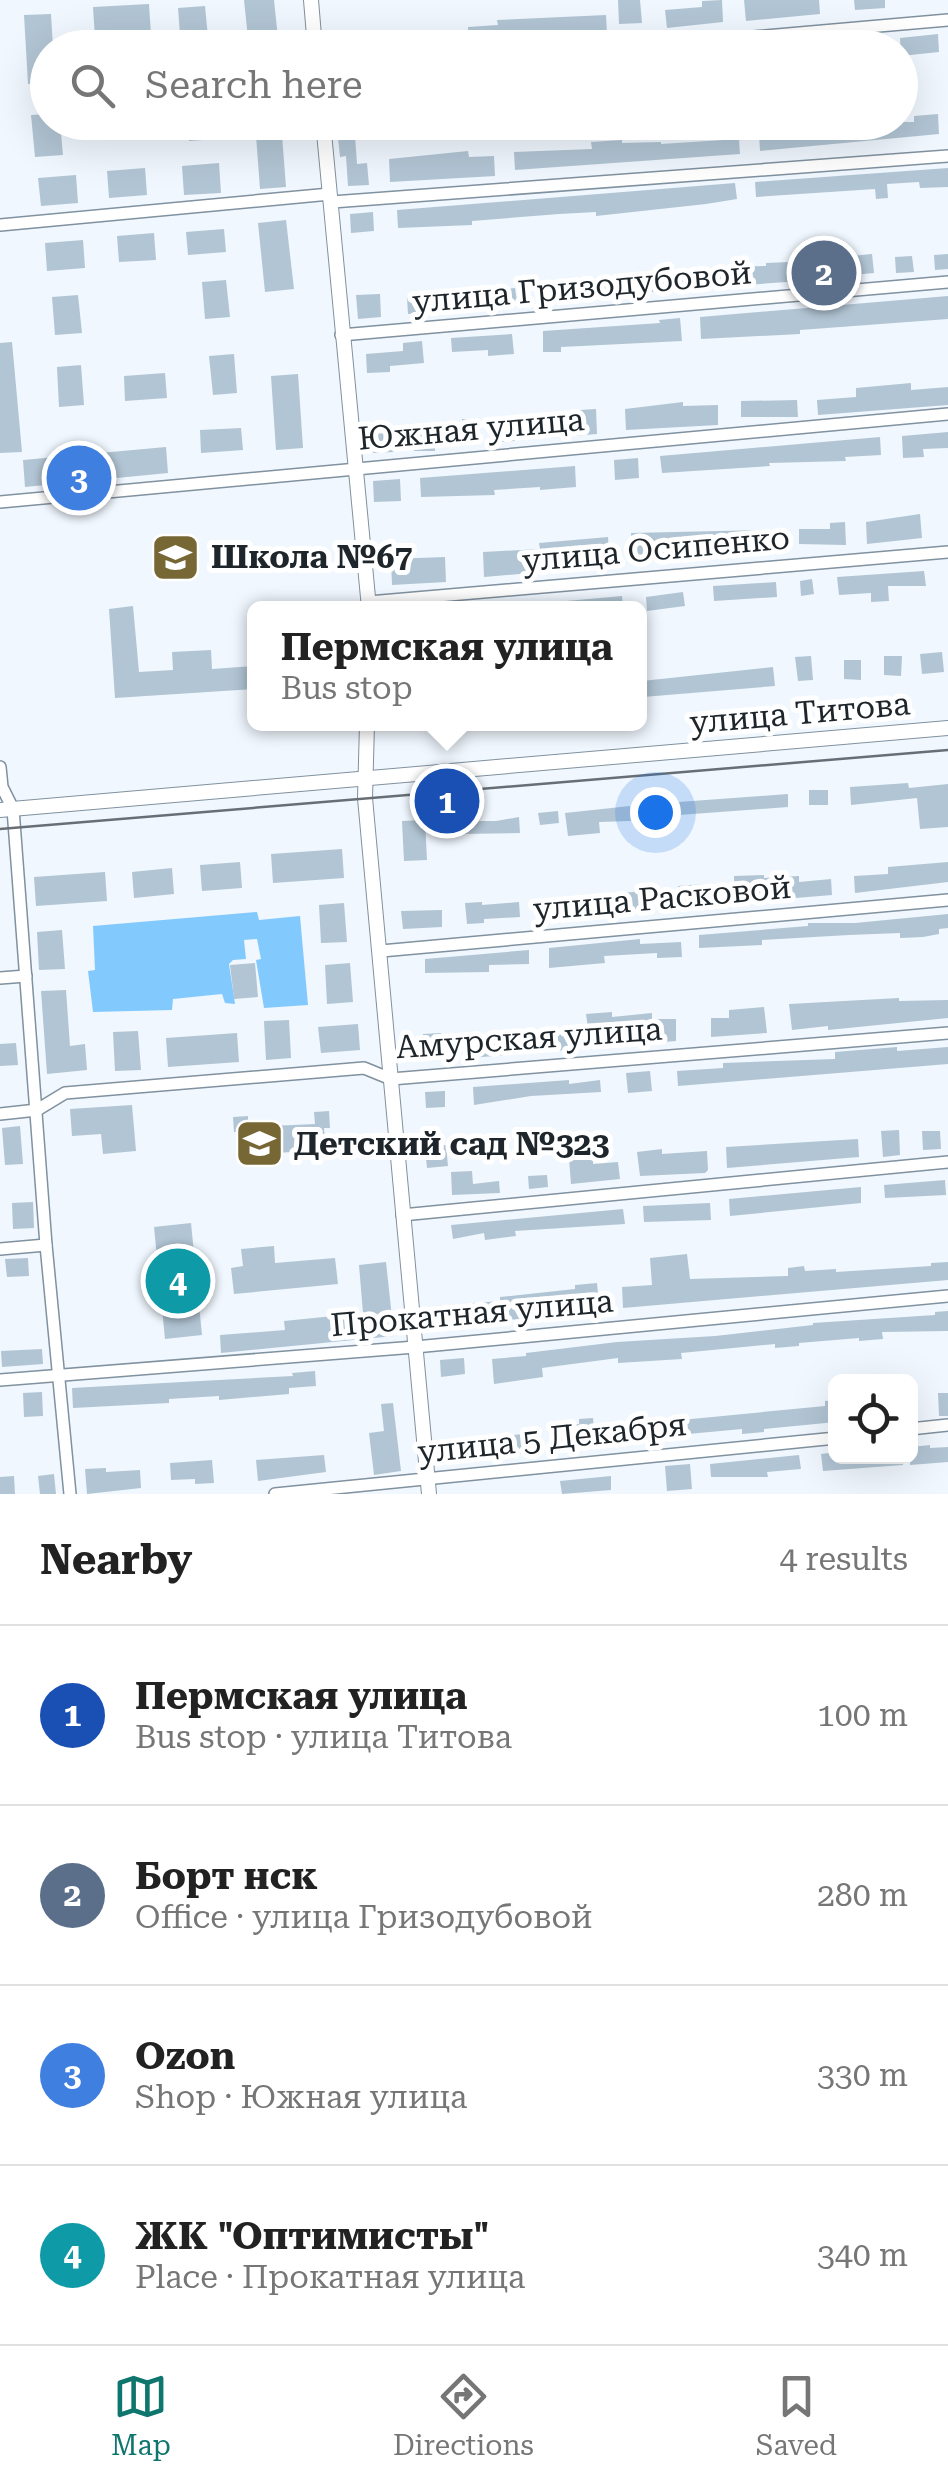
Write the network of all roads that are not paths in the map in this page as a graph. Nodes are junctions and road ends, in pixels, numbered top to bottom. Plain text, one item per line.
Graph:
1 (311, 0) edge
2 (948, 20) edge
3 (314, 30) edge
4 (834, 30) edge
5 (325, 140) edge
6 (948, 156) edge
7 (331, 198) junction
8 (0, 225) edge
9 (948, 282) edge
10 (341, 335) junction
11 (948, 414) edge
12 (354, 467) junction
13 (0, 502) edge
14 (948, 552) edge
15 (369, 601) edge
16 (413, 601) edge
17 (948, 728) edge
18 (368, 731) edge
19 (0, 767) edge
20 (366, 779) junction
21 (6, 809) edge
22 (948, 900) edge
23 (381, 951) junction
24 (26, 976) junction
25 (0, 978) edge
26 (948, 1033) edge
27 (391, 1079) junction
28 (37, 1110) junction
29 (0, 1114) edge
30 (948, 1162) edge
31 (402, 1215) junction
32 (46, 1246) junction
33 (0, 1248) edge
34 (948, 1296) edge
35 (415, 1347) junction
36 (59, 1376) junction
37 (0, 1380) edge
38 (948, 1426) edge
39 (918, 1429) edge
40 (828, 1439) edge
41 (428, 1476) junction
42 (70, 1494) edge
43 (275, 1494) edge
44 (429, 1494) edge

1 - 3 street
2 - 4 street
5 - 7 street
6 - 7 street
7 - 8 street
7 - 10 street
9 - 10 street, улица Гризодубовой
10 - 12 street
11 - 12 street, Южная улица
12 - 13 street, Южная улица
12 - 15 street
14 - 16 street, улица Осипенко
17 - 20 street, улица Титова
18 - 20 street
19 - 21 street
20 - 21 street, улица Титова
20 - 23 street
21 - 24 street
22 - 23 street, улица Расковой
23 - 27 street
24 - 25 street
24 - 28 street
26 - 27 street, Амурская улица
27 - 28 street, Амурская улица
27 - 31 street
28 - 29 street, Амурская улица
28 - 32 street
30 - 31 street
31 - 35 street
32 - 33 street
32 - 36 street
34 - 35 street, Прокатная улица
35 - 36 street, Прокатная улица
35 - 41 street
36 - 37 street, Прокатная улица
36 - 42 street
38 - 39 street
40 - 41 street, улица 5 Декабря
41 - 43 street, улица 5 Декабря
41 - 44 street

